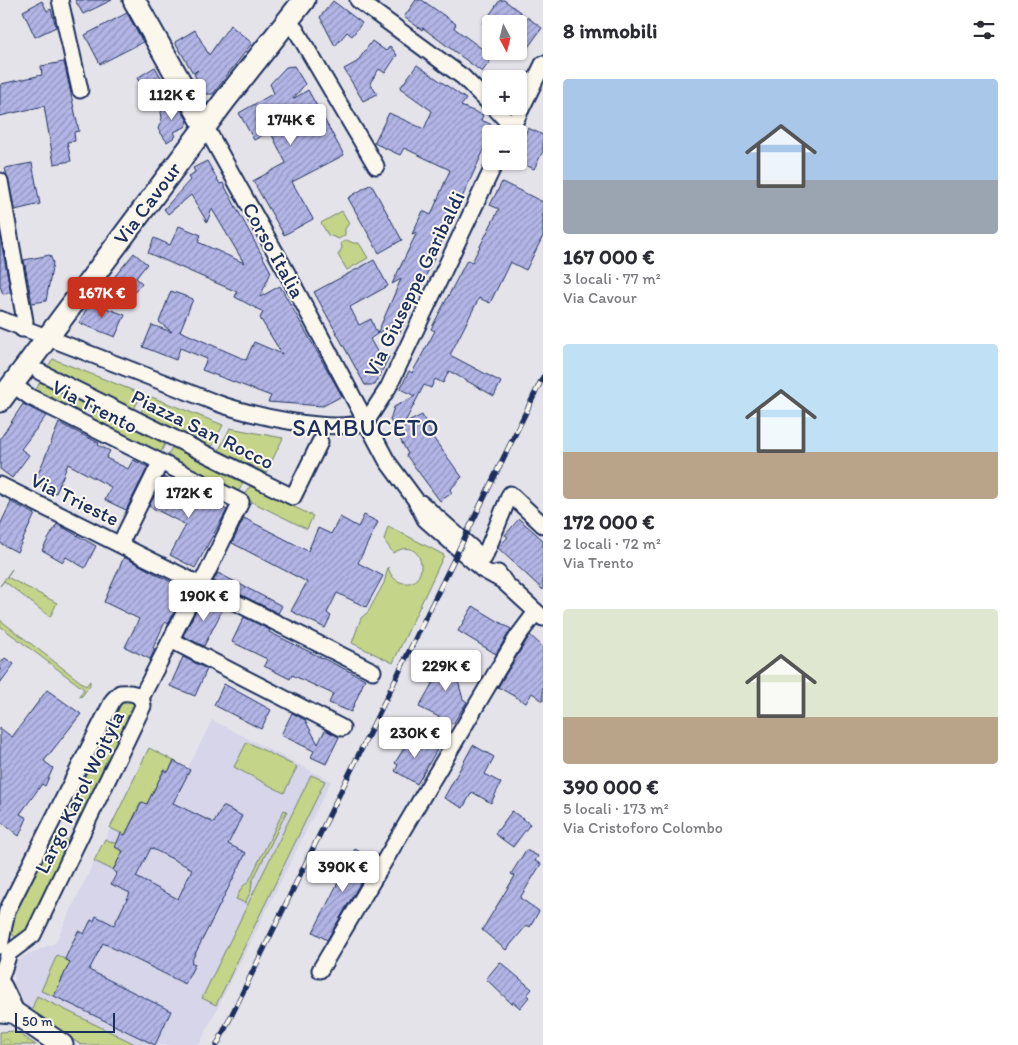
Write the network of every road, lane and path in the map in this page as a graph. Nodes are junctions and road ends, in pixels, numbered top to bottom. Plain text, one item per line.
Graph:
1 (60, 0) edge
2 (134, 0) edge
3 (304, 0) edge
4 (358, 0) edge
5 (287, 21) junction
6 (543, 64) edge
7 (80, 90) dead end
8 (482, 95) edge
9 (512, 125) edge
10 (205, 126) junction
11 (376, 166) dead end
12 (492, 170) edge
13 (0, 181) edge
14 (0, 320) edge
15 (22, 329) junction
16 (47, 337) junction
17 (40, 372) dead end
18 (12, 384) junction
19 (0, 402) edge
20 (366, 422) junction
21 (320, 442) dead end
22 (160, 463) junction
23 (0, 485) edge
24 (416, 499) junction
25 (543, 525) edge
26 (120, 544) junction
27 (484, 558) junction
28 (503, 581) junction
29 (200, 584) junction
30 (540, 615) edge
31 (171, 640) junction
32 (373, 671) dead end
33 (141, 698) junction
34 (342, 728) dead end
35 (5, 931) junction
36 (21, 942) junction
37 (0, 946) edge
38 (320, 970) dead end
39 (0, 982) edge
40 (6, 1011) edge
41 (62, 1045) edge

1 - 7 street
2 - 10 street, Corso Italia
3 - 5 street, Via Cavour
4 - 8 street
5 - 10 street, Via Cavour
5 - 11 street
6 - 9 street
10 - 16 street, Via Cavour
10 - 20 street, Corso Italia
12 - 20 street, Via Giuseppe Garibaldi
13 - 15 street
14 - 15 street
15 - 16 street
16 - 18 street, Via Cavour
16 - 20 street
17 - 21 street, Piazza San Rocco
18 - 19 street, Via Cavour
18 - 22 street, Via Trento
20 - 24 street, Corso Italia
22 - 26 street
22 - 29 street, Via Trento
23 - 26 street, Via Trieste
24 - 27 street, Corso Italia
24 - 28 street, Corso Italia
25 - 27 street
26 - 29 street, Via Trieste
27 - 28 street, Corso Italia
28 - 30 street, Corso Italia
29 - 31 street
29 - 32 street, Via Trieste
30 - 38 street
31 - 33 street
31 - 34 street
33 - 35 street, Largo Karol Wojtyla
33 - 36 street, Largo Karol Wojtyla
35 - 36 street
35 - 37 street, Largo Karol Wojtyla
36 - 39 street, Largo Karol Wojtyla
39 - 40 street
40 - 41 street

